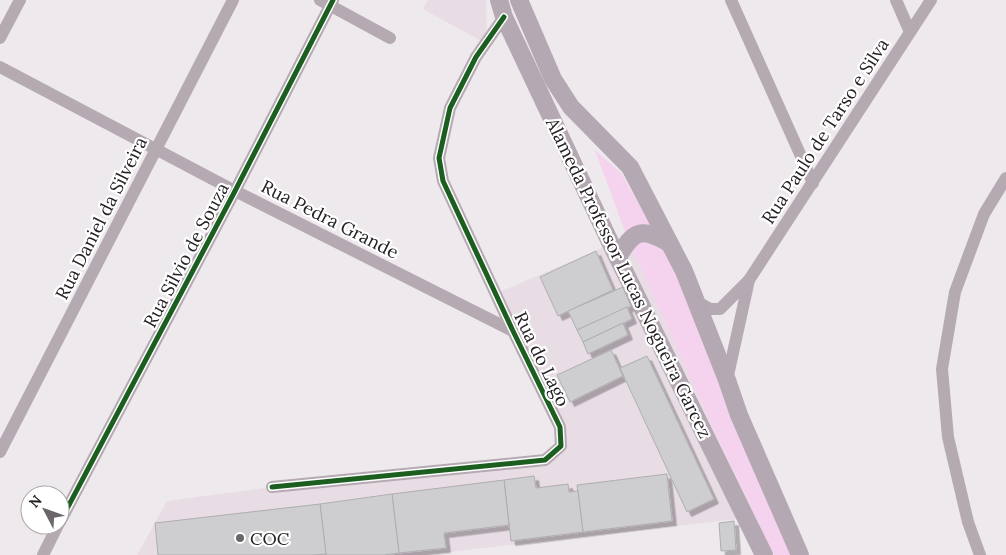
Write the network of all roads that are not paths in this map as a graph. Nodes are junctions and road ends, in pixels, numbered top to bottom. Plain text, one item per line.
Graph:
1 (20, 0) edge
2 (233, 0) edge
3 (499, 0) edge
4 (519, 0) edge
5 (731, 0) edge
6 (896, 0) edge
7 (932, 0) edge
8 (328, 2) edge
9 (504, 17) junction
10 (910, 32) junction
11 (0, 38) edge
12 (390, 38) dead end
13 (0, 67) edge
14 (156, 149) junction
15 (1006, 178) edge
16 (813, 183) junction
17 (235, 191) junction
18 (669, 243) junction
19 (618, 257) junction
20 (749, 280) junction
21 (696, 301) junction
22 (513, 331) junction
23 (727, 380) junction
24 (0, 452) edge
25 (272, 487) dead end
26 (70, 503) edge
27 (53, 535) edge
28 (43, 555) edge
29 (764, 555) edge
30 (800, 555) edge
31 (980, 555) edge

1 - 11 street
2 - 14 street, Rua Daniel da Silveira
3 - 9 main road, Alameda Professor Lucas Nogueira Garcez
4 - 18 main road, Alameda Professor Lucas Nogueira Garcez
5 - 16 street
6 - 10 street
7 - 10 street, Rua Paulo de Tarso e Silva
8 - 12 street
8 - 17 street, Rua Silvio de Souza
9 - 19 main road, Alameda Professor Lucas Nogueira Garcez
9 - 22 street, Rua do Lago
10 - 16 street, Rua Paulo de Tarso e Silva
13 - 14 street, Rua Pedra Grande
14 - 17 street, Rua Pedra Grande
14 - 24 street, Rua Daniel da Silveira
15 - 31 street
16 - 20 street, Rua Paulo de Tarso e Silva
17 - 22 street, Rua Pedra Grande
17 - 26 street, Rua Silvio de Souza
18 - 19 main road
18 - 21 main road, Alameda Professor Lucas Nogueira Garcez
19 - 29 main road, Alameda Professor Lucas Nogueira Garcez
20 - 21 street, Rua Paulo de Tarso e Silva
20 - 23 street, Rua Paulo de Tarso e Silva
21 - 23 main road, Alameda Professor Lucas Nogueira Garcez
22 - 25 street, Rua do Lago
23 - 30 main road, Alameda Professor Lucas Nogueira Garcez
27 - 28 street, Rua Silvio de Souza

